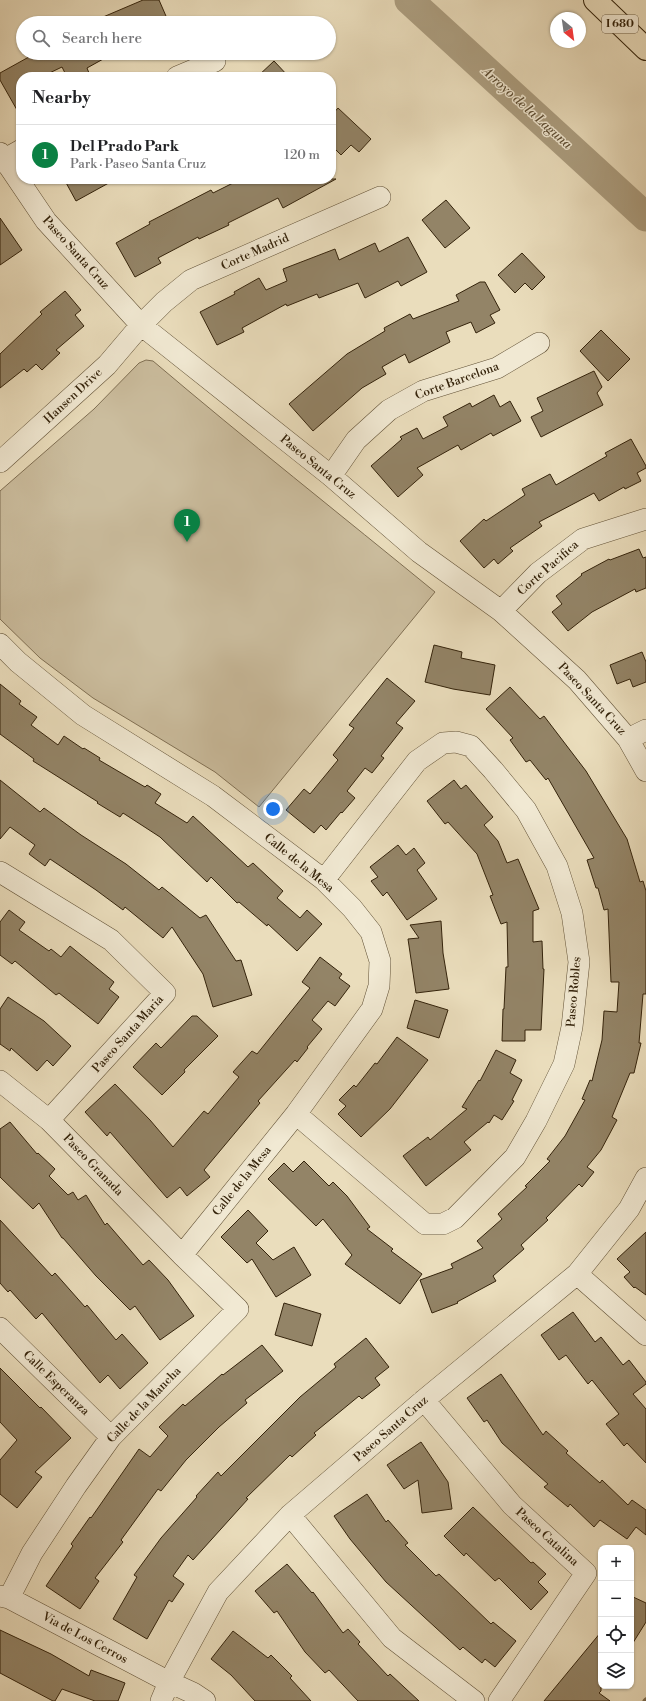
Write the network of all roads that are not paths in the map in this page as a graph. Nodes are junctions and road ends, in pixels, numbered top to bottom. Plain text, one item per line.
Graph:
1 (595, 0) edge
2 (646, 49) edge
3 (215, 61) dead end
4 (189, 72) edge
5 (6, 156) edge
6 (16, 172) edge
7 (23, 184) edge
8 (380, 197) dead end
9 (141, 325) junction
10 (539, 343) dead end
11 (0, 462) edge
12 (331, 476) junction
13 (646, 518) edge
14 (501, 611) junction
15 (0, 644) edge
16 (637, 734) edge
17 (646, 771) edge
18 (0, 872) edge
19 (324, 880) junction
20 (0, 1081) edge
21 (296, 1114) junction
22 (49, 1120) junction
23 (646, 1178) edge
24 (182, 1255) junction
25 (577, 1274) junction
26 (0, 1328) edge
27 (646, 1335) edge
28 (424, 1400) junction
29 (111, 1438) junction
30 (290, 1515) junction
31 (5, 1597) edge
32 (169, 1682) junction
33 (161, 1701) edge
34 (205, 1701) edge
35 (474, 1701) edge
36 (499, 1701) edge

1 - 2 highway, I 680
3 - 4 street
5 - 6 street, Paseo Santa Cruz
7 - 9 street, Paseo Santa Cruz
8 - 9 street, Corte Madrid
9 - 11 street, Hansen Drive
9 - 12 street, Paseo Santa Cruz
10 - 12 street, Corte Barcelona
12 - 14 street, Paseo Santa Cruz
13 - 14 street, Corte Pacifica
14 - 16 street, Paseo Santa Cruz
15 - 19 street, Calle de la Mesa
16 - 17 street, Paseo Santa Cruz
18 - 22 street, Paseo Santa Maria
19 - 21 street, Calle de la Mesa
19 - 21 street, Paseo Robles
20 - 22 street, Paseo Granada
21 - 24 street, Calle de la Mesa
22 - 24 street, Paseo Granada
23 - 25 street, Paseo Santa Cruz
24 - 29 street, Calle de la Mancha
25 - 27 street
25 - 28 street, Paseo Santa Cruz
26 - 29 street, Calle Esperanza
28 - 30 street, Paseo Santa Cruz
28 - 36 street, Paseo Catalina
29 - 31 street, Calle de la Mancha
30 - 32 street, Paseo Santa Cruz
30 - 35 street
31 - 32 street, Via de Los Cerros
32 - 33 street, Paseo Santa Cruz
32 - 34 street, Via de Los Cerros

